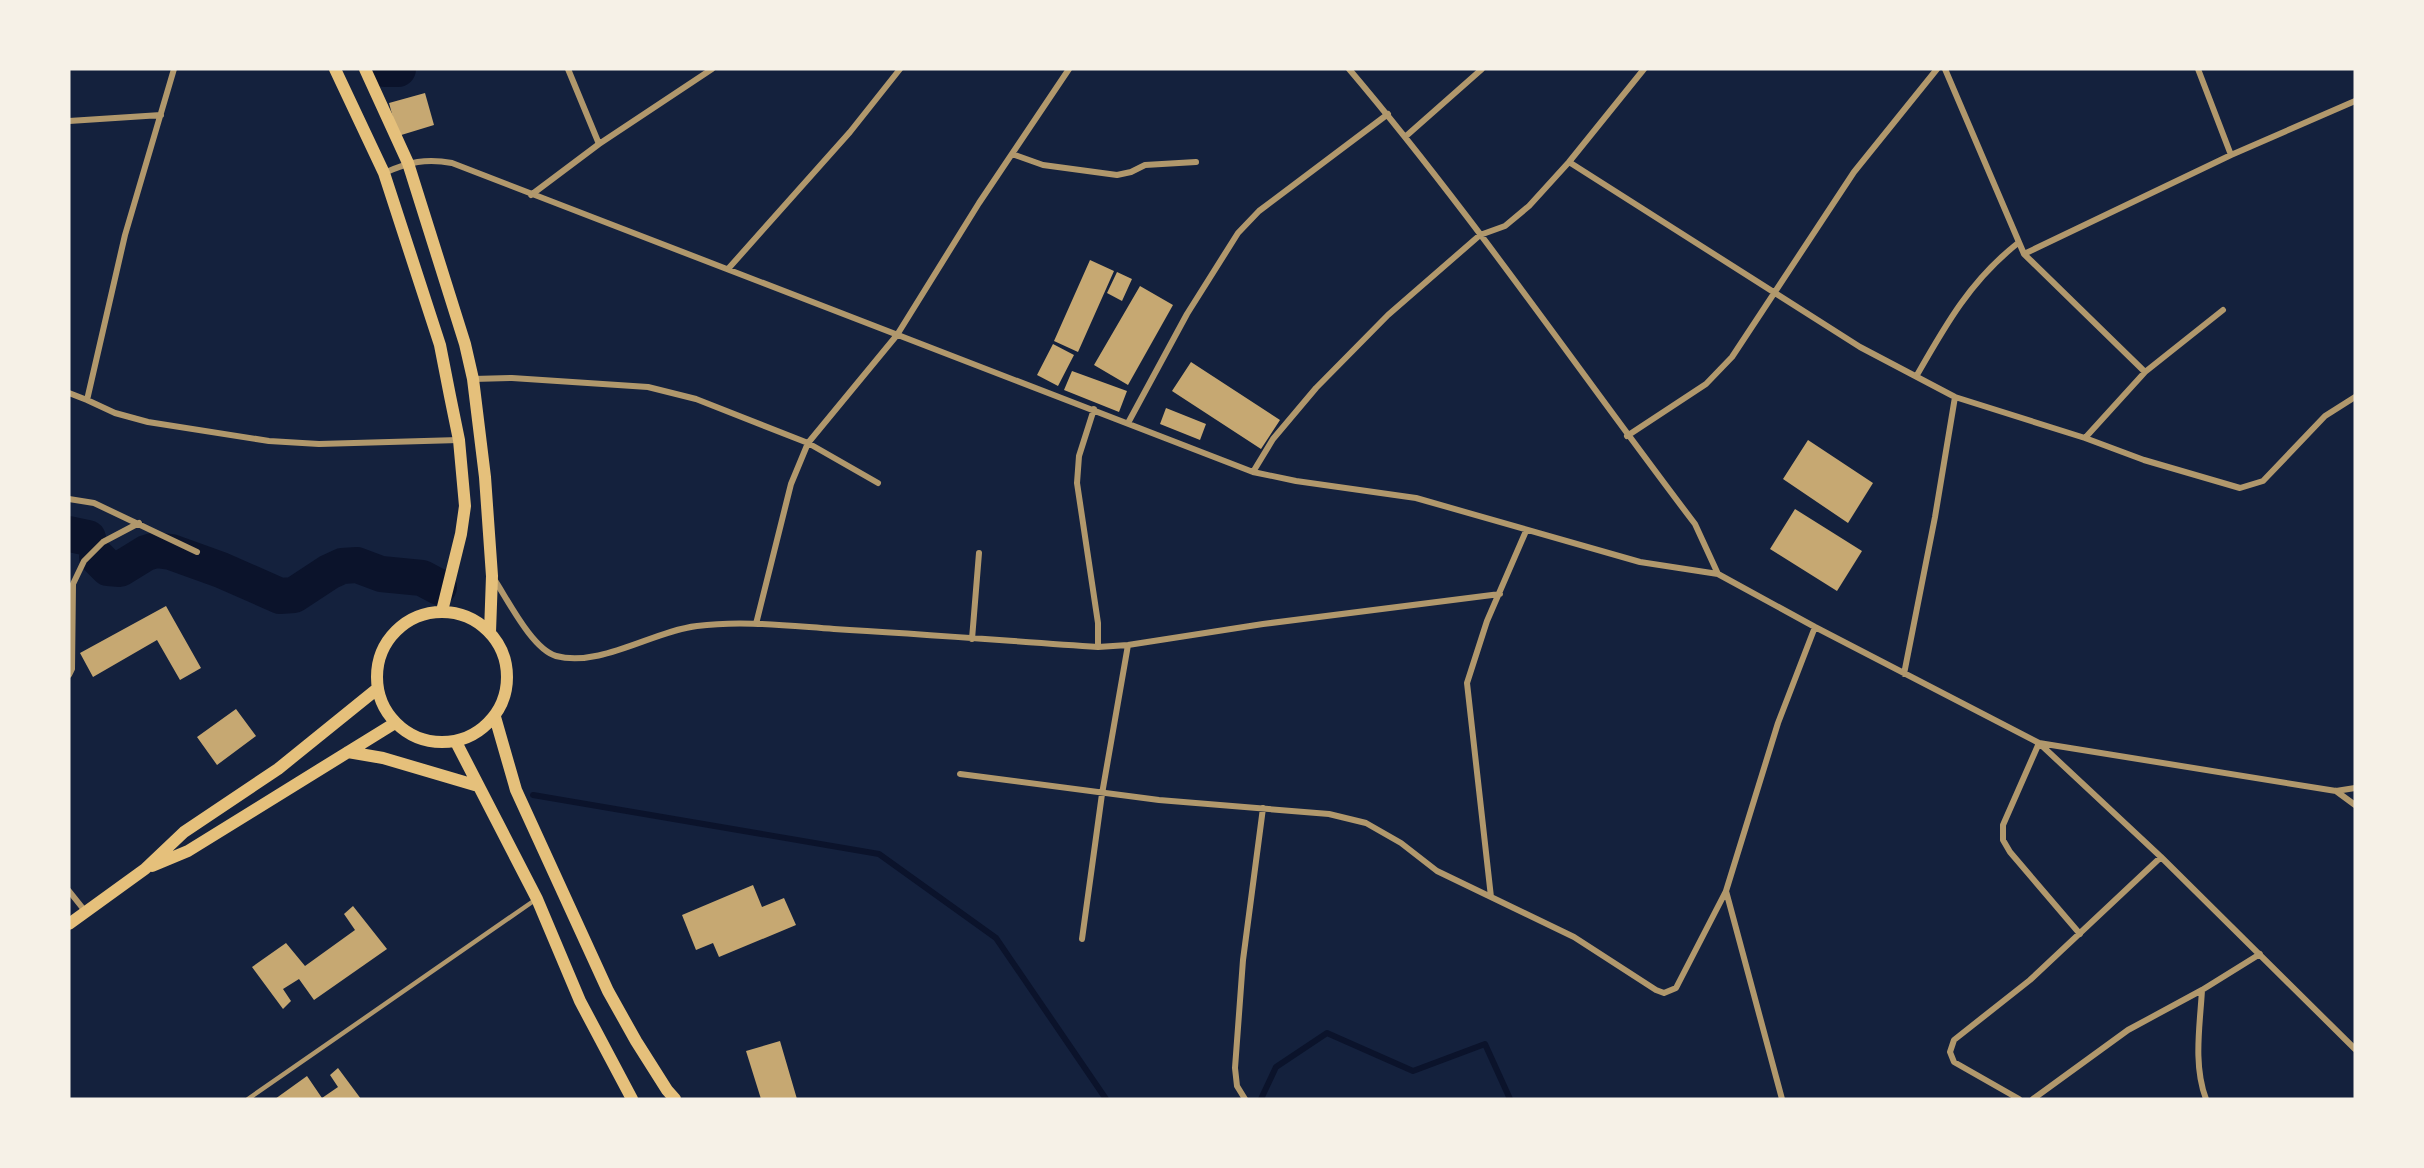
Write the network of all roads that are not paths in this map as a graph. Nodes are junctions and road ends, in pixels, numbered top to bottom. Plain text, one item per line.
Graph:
1 (174, 69) edge
2 (335, 69) edge
3 (365, 69) edge
4 (568, 69) edge
5 (712, 69) edge
6 (900, 69) edge
7 (1069, 69) edge
8 (1349, 69) edge
9 (1482, 69) edge
10 (1644, 69) edge
11 (1937, 69) edge
12 (1945, 69) edge
13 (2198, 69) edge
14 (2355, 101) edge
15 (1388, 114) junction
16 (161, 115) junction
17 (69, 121) edge
18 (1405, 137) junction
19 (599, 144) junction
20 (1012, 154) junction
21 (2231, 155) junction
22 (1196, 162) dead end
23 (1569, 162) junction
24 (408, 163) junction
25 (384, 173) junction
26 (531, 195) junction
27 (1480, 235) junction
28 (2018, 243) junction
29 (2024, 254) junction
30 (728, 269) junction
31 (1774, 294) junction
32 (2223, 309) dead end
33 (897, 335) junction
34 (2145, 372) junction
35 (1917, 375) junction
36 (473, 379) junction
37 (69, 393) edge
38 (1954, 397) junction
39 (2355, 397) edge
40 (87, 400) junction
41 (1094, 409) junction
42 (1128, 423) junction
43 (1628, 436) junction
44 (2085, 438) junction
45 (459, 440) junction
46 (808, 443) junction
47 (1253, 472) junction
48 (878, 483) dead end
49 (69, 499) edge
50 (139, 523) junction
51 (1526, 531) junction
52 (197, 552) dead end
53 (980, 553) dead end
54 (1718, 574) junction
55 (492, 576) junction
56 (1500, 594) junction
57 (442, 611) junction
58 (756, 624) junction
59 (1815, 627) junction
60 (490, 632) junction
61 (972, 639) junction
62 (1128, 645) junction
63 (1098, 647) junction
64 (1904, 674) junction
65 (69, 675) edge
66 (377, 689) junction
67 (495, 717) junction
68 (395, 723) junction
69 (456, 742) junction
70 (2039, 743) junction
71 (348, 752) junction
72 (960, 774) dead end
73 (478, 786) junction
74 (2355, 788) edge
75 (2336, 791) junction
76 (1102, 794) junction
77 (2355, 805) edge
78 (1263, 808) junction
79 (2161, 857) junction
80 (145, 869) junction
81 (69, 891) edge
82 (1726, 891) junction
83 (1491, 897) junction
84 (537, 899) junction
85 (86, 912) junction
86 (69, 924) edge
87 (2080, 934) junction
88 (1082, 939) dead end
89 (2260, 954) junction
90 (2202, 990) junction
91 (2355, 1049) edge
92 (248, 1099) edge
93 (632, 1099) edge
94 (675, 1099) edge
95 (1245, 1099) edge
96 (1782, 1099) edge
97 (2019, 1099) edge
98 (2033, 1099) edge
99 (2206, 1099) edge

1 - 16 street
2 - 25 main road
3 - 24 main road
4 - 19 street
5 - 19 street
6 - 30 street
7 - 20 street
8 - 15 street
9 - 18 street
10 - 23 street
11 - 31 street
12 - 28 street
13 - 21 street
14 - 21 street
15 - 18 street
15 - 42 street
16 - 17 street
16 - 40 street
18 - 27 street
19 - 26 street
20 - 22 street
20 - 33 street
21 - 29 street
23 - 27 street
23 - 31 street
24 - 25 street
24 - 26 street
24 - 36 main road
25 - 45 main road
26 - 30 street
27 - 43 street
27 - 47 street
28 - 29 street
28 - 35 street
29 - 34 street
30 - 33 street
31 - 35 street
31 - 43 street
32 - 34 street
33 - 41 street
33 - 46 street
34 - 44 street
35 - 38 street
36 - 46 street
36 - 55 main road
37 - 40 street
38 - 44 street
38 - 64 street
39 - 44 street
40 - 45 street
41 - 42 street
41 - 63 street
42 - 47 street
43 - 54 street
45 - 57 main road
46 - 48 street
46 - 58 street
47 - 51 street
49 - 50 street
50 - 52 street
50 - 65 street
51 - 54 street
51 - 56 street
53 - 61 street
54 - 59 street
55 - 58 street
55 - 60 main road
56 - 62 street
56 - 83 street
57 - 60 main road
57 - 66 main road
58 - 61 street
59 - 64 street
59 - 82 street
60 - 67 main road
61 - 63 street
62 - 63 street
62 - 76 street
64 - 70 street
66 - 68 main road
66 - 80 main road
67 - 69 main road
67 - 94 main road
68 - 69 main road
68 - 71 main road
69 - 73 main road
70 - 75 street
70 - 79 street
70 - 87 street
71 - 73 main road
71 - 80 main road
72 - 76 street
73 - 84 main road
74 - 75 street
75 - 77 street
76 - 78 street
76 - 88 street
78 - 83 street
78 - 95 street
79 - 87 street
79 - 89 street
80 - 85 main road
81 - 85 street
82 - 83 street
82 - 96 street
84 - 92 lane
84 - 93 main road
85 - 86 main road
87 - 97 street
89 - 90 street
89 - 91 street
90 - 98 street
90 - 99 street

